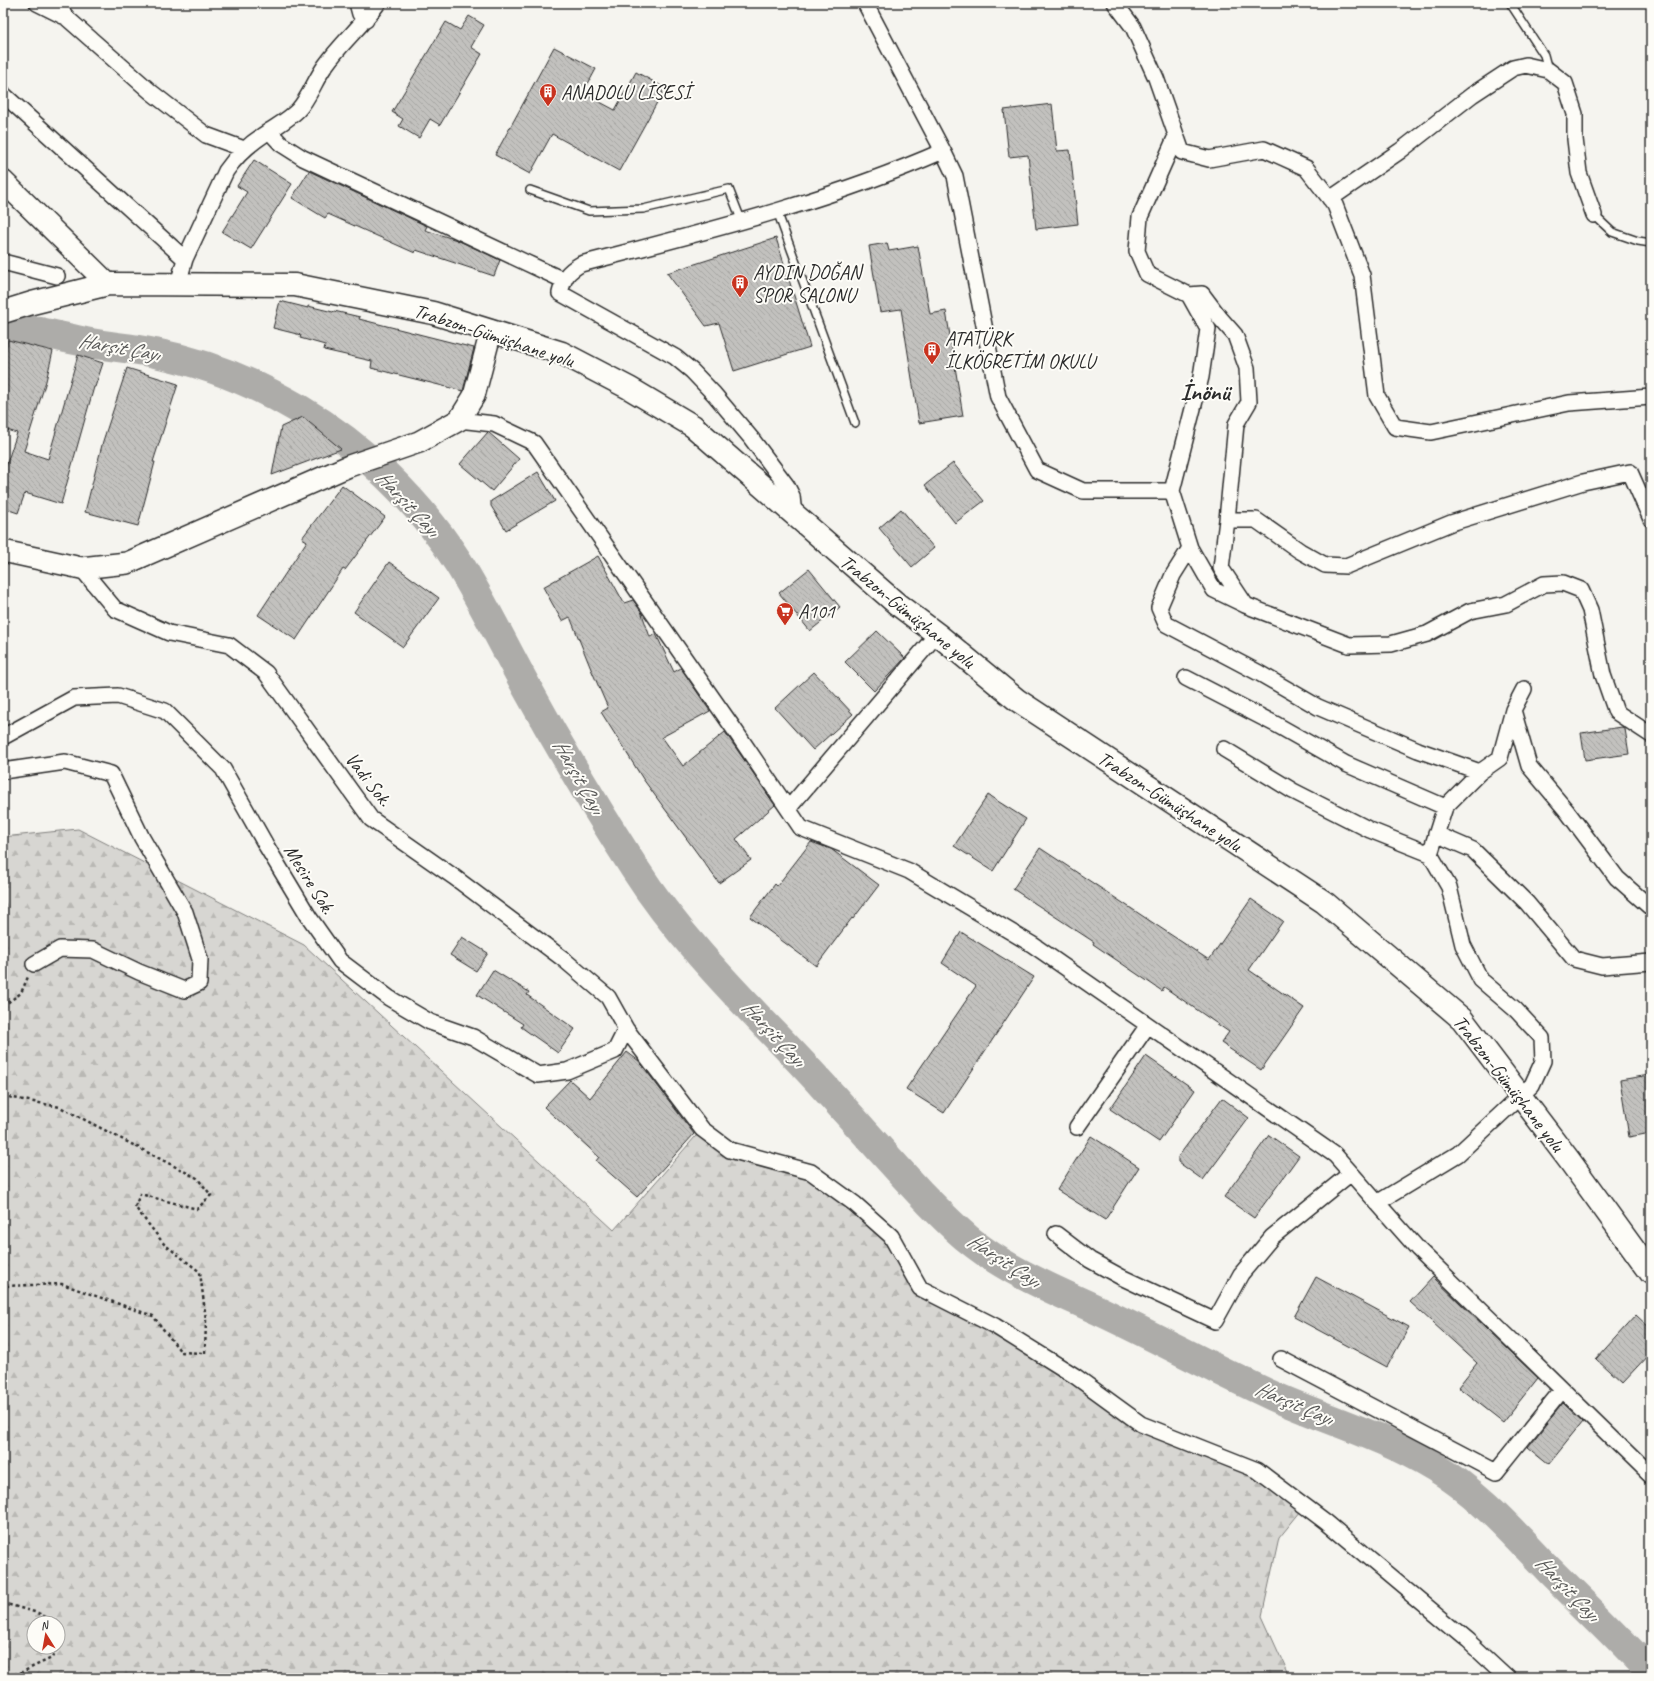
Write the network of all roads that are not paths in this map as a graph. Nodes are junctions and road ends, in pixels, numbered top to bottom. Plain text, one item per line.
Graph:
1 (37, 3) edge
2 (55, 3) edge
3 (357, 3) edge
4 (378, 3) edge
5 (865, 3) edge
6 (1115, 3) edge
7 (1510, 3) edge
8 (68, 19) junction
9 (366, 20) junction
10 (1548, 70) junction
11 (3, 94) edge
12 (268, 131) junction
13 (1176, 136) junction
14 (244, 149) junction
15 (943, 151) junction
16 (3, 181) edge
17 (530, 190) dead end
18 (1330, 199) junction
19 (777, 211) junction
20 (1594, 215) joint
21 (742, 222) junction
22 (1651, 243) edge
23 (184, 259) junction
24 (3, 262) edge
25 (57, 276) dead end
26 (563, 280) junction
27 (108, 284) junction
28 (178, 284) junction
29 (1189, 295) junction
30 (3, 312) edge
31 (491, 331) junction
32 (1651, 397) edge
33 (459, 420) junction
34 (855, 423) dead end
35 (1172, 492) junction
36 (794, 515) junction
37 (1651, 519) edge
38 (1227, 520) junction
39 (1190, 548) junction
40 (3, 551) edge
41 (81, 568) junction
42 (1245, 605) junction
43 (937, 634) junction
44 (1186, 678) dead end
45 (1524, 689) dead end
46 (1513, 710) junction
47 (1651, 735) edge
48 (3, 737) edge
49 (1224, 749) dead end
50 (3, 771) edge
51 (1480, 772) junction
52 (1445, 807) junction
53 (788, 809) junction
54 (1436, 834) junction
55 (1430, 854) junction
56 (1651, 908) edge
57 (1651, 962) edge
58 (34, 964) road end
59 (1148, 1025) junction
60 (626, 1029) junction
61 (1520, 1095) junction
62 (1078, 1126) dead end
63 (1351, 1173) junction
64 (1377, 1203) junction
65 (1056, 1234) dead end
66 (1651, 1273) edge
67 (1281, 1359) dead end
68 (1562, 1390) junction
69 (1651, 1476) edge
70 (1508, 1678) edge

1 - 8 street
2 - 8 street
3 - 9 street
4 - 9 street
5 - 15 street
6 - 13 street
7 - 10 lane
8 - 14 street
9 - 12 street
10 - 18 street
10 - 20 street
11 - 23 street
12 - 14 street
12 - 26 street
13 - 18 street
13 - 29 street
14 - 23 street
15 - 19 street
15 - 35 street
16 - 27 street
17 - 21 lane
18 - 32 street
19 - 21 street
19 - 34 lane
20 - 22 lane
21 - 26 street
23 - 28 street
24 - 25 street
26 - 36 street
27 - 28 main road, Trabzon-Gümüşhane yolu
27 - 30 main road, Trabzon-Gümüşhane yolu
28 - 31 main road, Trabzon-Gümüşhane yolu
29 - 35 street
29 - 38 street
31 - 33 street
31 - 36 main road, Trabzon-Gümüşhane yolu
33 - 41 street
33 - 53 street
35 - 39 street
36 - 43 main road, Trabzon-Gümüşhane yolu
37 - 38 street
38 - 42 street
39 - 42 street
39 - 51 street
40 - 41 street
41 - 60 street, Vadi Sok.
42 - 47 street
43 - 53 street
43 - 61 main road, Trabzon-Gümüşhane yolu
44 - 52 street
45 - 46 street
46 - 51 street
46 - 56 street
48 - 60 street, Mesire Sok.
49 - 55 street
50 - 58 street
51 - 52 street
52 - 54 street
53 - 59 street
54 - 55 street
54 - 57 street
55 - 61 street
59 - 62 street
59 - 63 street
60 - 70 street, Vadi Sok.
61 - 64 street
61 - 66 main road, Trabzon-Gümüşhane yolu
63 - 64 street
63 - 65 street
64 - 68 street
67 - 68 street
68 - 69 street

